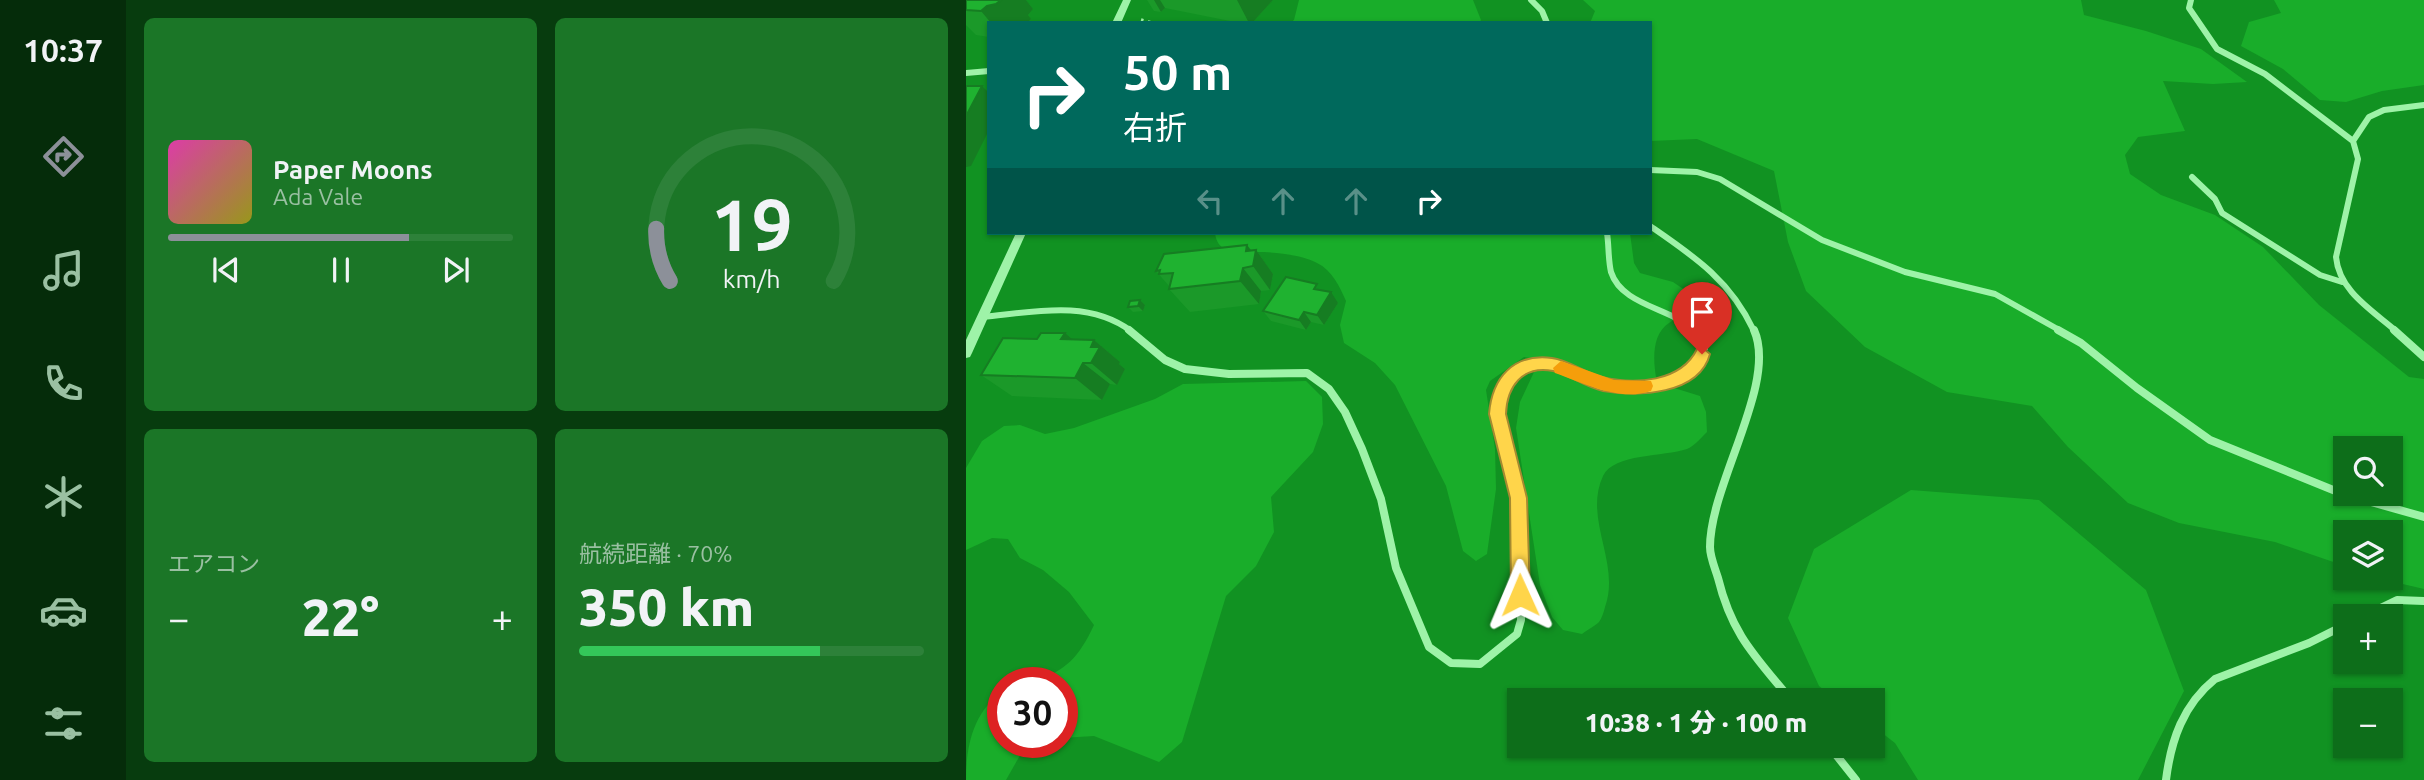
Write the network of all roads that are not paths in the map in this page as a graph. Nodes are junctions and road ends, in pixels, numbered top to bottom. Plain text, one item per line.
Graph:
1 (1127, 0) edge
2 (1531, 0) edge
3 (2191, 0) edge
4 (1117, 21) edge
5 (1546, 21) edge
6 (987, 71) edge
7 (966, 73) edge
8 (2424, 105) edge
9 (2353, 141) junction
10 (1652, 170) edge
11 (2192, 177) dead end
12 (1652, 227) edge
13 (1020, 235) edge
14 (1607, 235) edge
15 (2342, 282) junction
16 (983, 317) junction
17 (966, 353) edge
18 (2424, 357) edge
19 (2424, 517) edge
20 (2424, 601) edge
21 (2389, 604) edge
22 (2333, 631) edge
23 (1781, 688) edge
24 (1839, 758) edge
25 (1856, 780) edge
26 (2166, 780) edge

1 - 4 street
2 - 5 street
3 - 9 street
6 - 7 street
8 - 9 street
9 - 15 street
10 - 19 street
11 - 15 street
12 - 23 street
13 - 16 street
14 - 16 street
15 - 18 street
16 - 17 street
20 - 21 street
22 - 26 street
24 - 25 street

